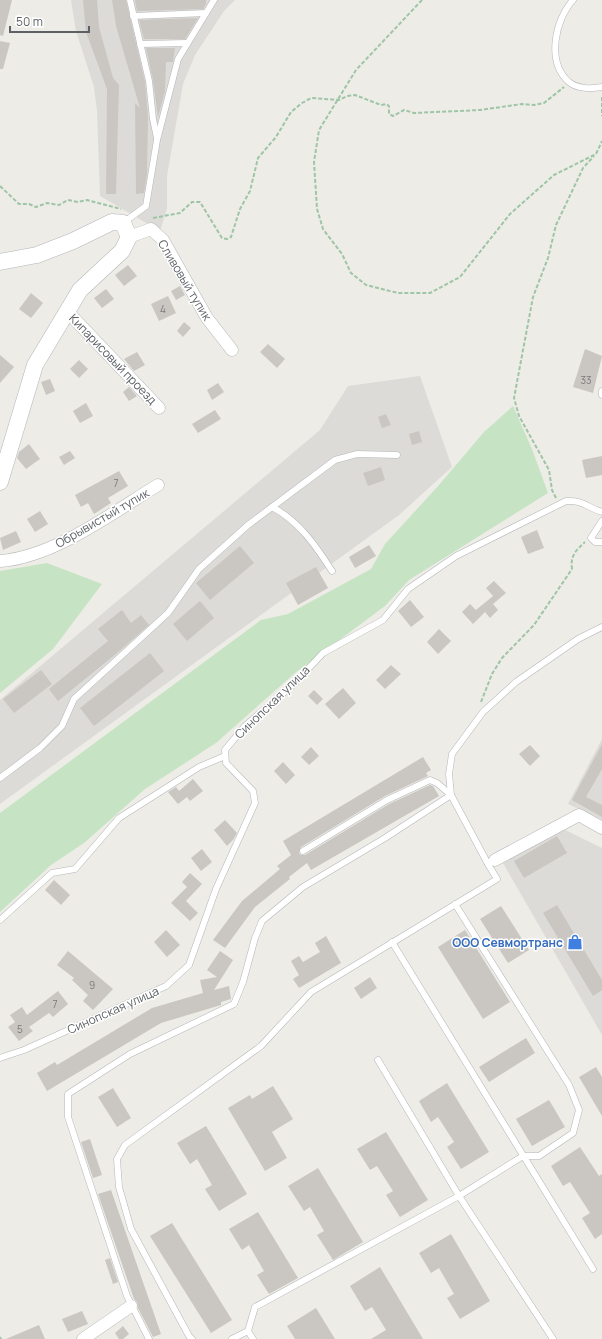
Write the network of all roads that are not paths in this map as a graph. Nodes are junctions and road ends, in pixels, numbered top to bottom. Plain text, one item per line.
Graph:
1 (130, 0) edge
2 (214, 0) edge
3 (573, 0) edge
4 (206, 13) junction
5 (133, 16) junction
6 (187, 43) junction
7 (140, 44) junction
8 (602, 87) edge
9 (158, 140) junction
10 (125, 223) junction
11 (0, 262) edge
12 (66, 310) junction
13 (232, 350) dead end
14 (602, 391) edge
15 (602, 396) edge
16 (159, 408) dead end
17 (397, 455) dead end
18 (0, 482) edge
19 (158, 485) dead end
20 (272, 507) junction
21 (602, 512) edge
22 (602, 521) edge
23 (602, 542) edge
24 (0, 561) edge
25 (332, 571) dead end
26 (602, 627) edge
27 (225, 756) junction
28 (0, 778) edge
29 (450, 795) junction
30 (602, 828) edge
31 (303, 852) dead end
32 (492, 862) junction
33 (455, 904) junction
34 (0, 920) edge
35 (392, 942) junction
36 (0, 1058) edge
37 (378, 1060) dead end
38 (523, 1156) junction
39 (459, 1196) junction
40 (593, 1268) dead end
41 (131, 1306) junction
42 (248, 1331) junction
43 (83, 1339) edge
44 (149, 1339) edge
45 (192, 1339) edge
46 (232, 1339) edge
47 (253, 1339) edge
48 (553, 1339) edge

1 - 5 lane
2 - 4 lane
3 - 8 lane
4 - 5 lane
4 - 6 lane
5 - 7 lane
6 - 7 lane
6 - 9 lane
7 - 9 lane
9 - 10 lane
10 - 11 main road
10 - 12 main road
10 - 13 street, Сливовый тупик
12 - 16 street, Кипарисовый проезд
12 - 18 main road
14 - 15 lane
17 - 20 lane
19 - 24 street, Обрывистый тупик
20 - 25 lane
20 - 28 lane
21 - 27 lane, Синопская улица
22 - 23 lane
26 - 29 lane
27 - 34 lane
27 - 36 lane, Синопская улица
29 - 31 lane
29 - 32 lane
29 - 41 lane
30 - 32 street
32 - 33 lane
33 - 35 lane
33 - 38 lane
35 - 38 lane
35 - 45 lane
37 - 39 lane
38 - 39 lane
38 - 40 lane
39 - 42 lane
39 - 48 lane
41 - 43 street
41 - 44 lane
42 - 46 lane
42 - 47 lane

